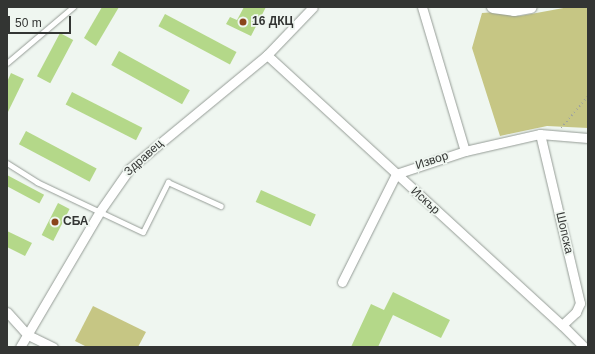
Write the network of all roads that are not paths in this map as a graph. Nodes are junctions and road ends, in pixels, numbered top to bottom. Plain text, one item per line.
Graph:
1 (73, 7) edge
2 (313, 7) edge
3 (422, 7) edge
4 (494, 7) edge
5 (530, 7) edge
6 (267, 55) junction
7 (7, 63) edge
8 (540, 134) junction
9 (588, 138) edge
10 (465, 151) junction
11 (7, 163) edge
12 (396, 174) junction
13 (221, 206) dead end
14 (100, 211) junction
15 (342, 282) dead end
16 (7, 312) edge
17 (562, 325) junction
18 (28, 335) junction
19 (20, 347) edge
20 (53, 347) edge
21 (584, 347) edge

1 - 7 lane
2 - 6 street, Здравец
3 - 10 street
4 - 5 street
6 - 12 street, Искър
6 - 14 street, Здравец
8 - 9 street, Извор
8 - 10 street, Извор
8 - 17 street, Шопска
10 - 12 street, Извор
11 - 14 lane
12 - 15 street
12 - 17 street, Искър
13 - 14 lane
14 - 18 street, Здравец
16 - 18 street
17 - 21 street, Искър
18 - 19 street, Здравец
18 - 20 street

